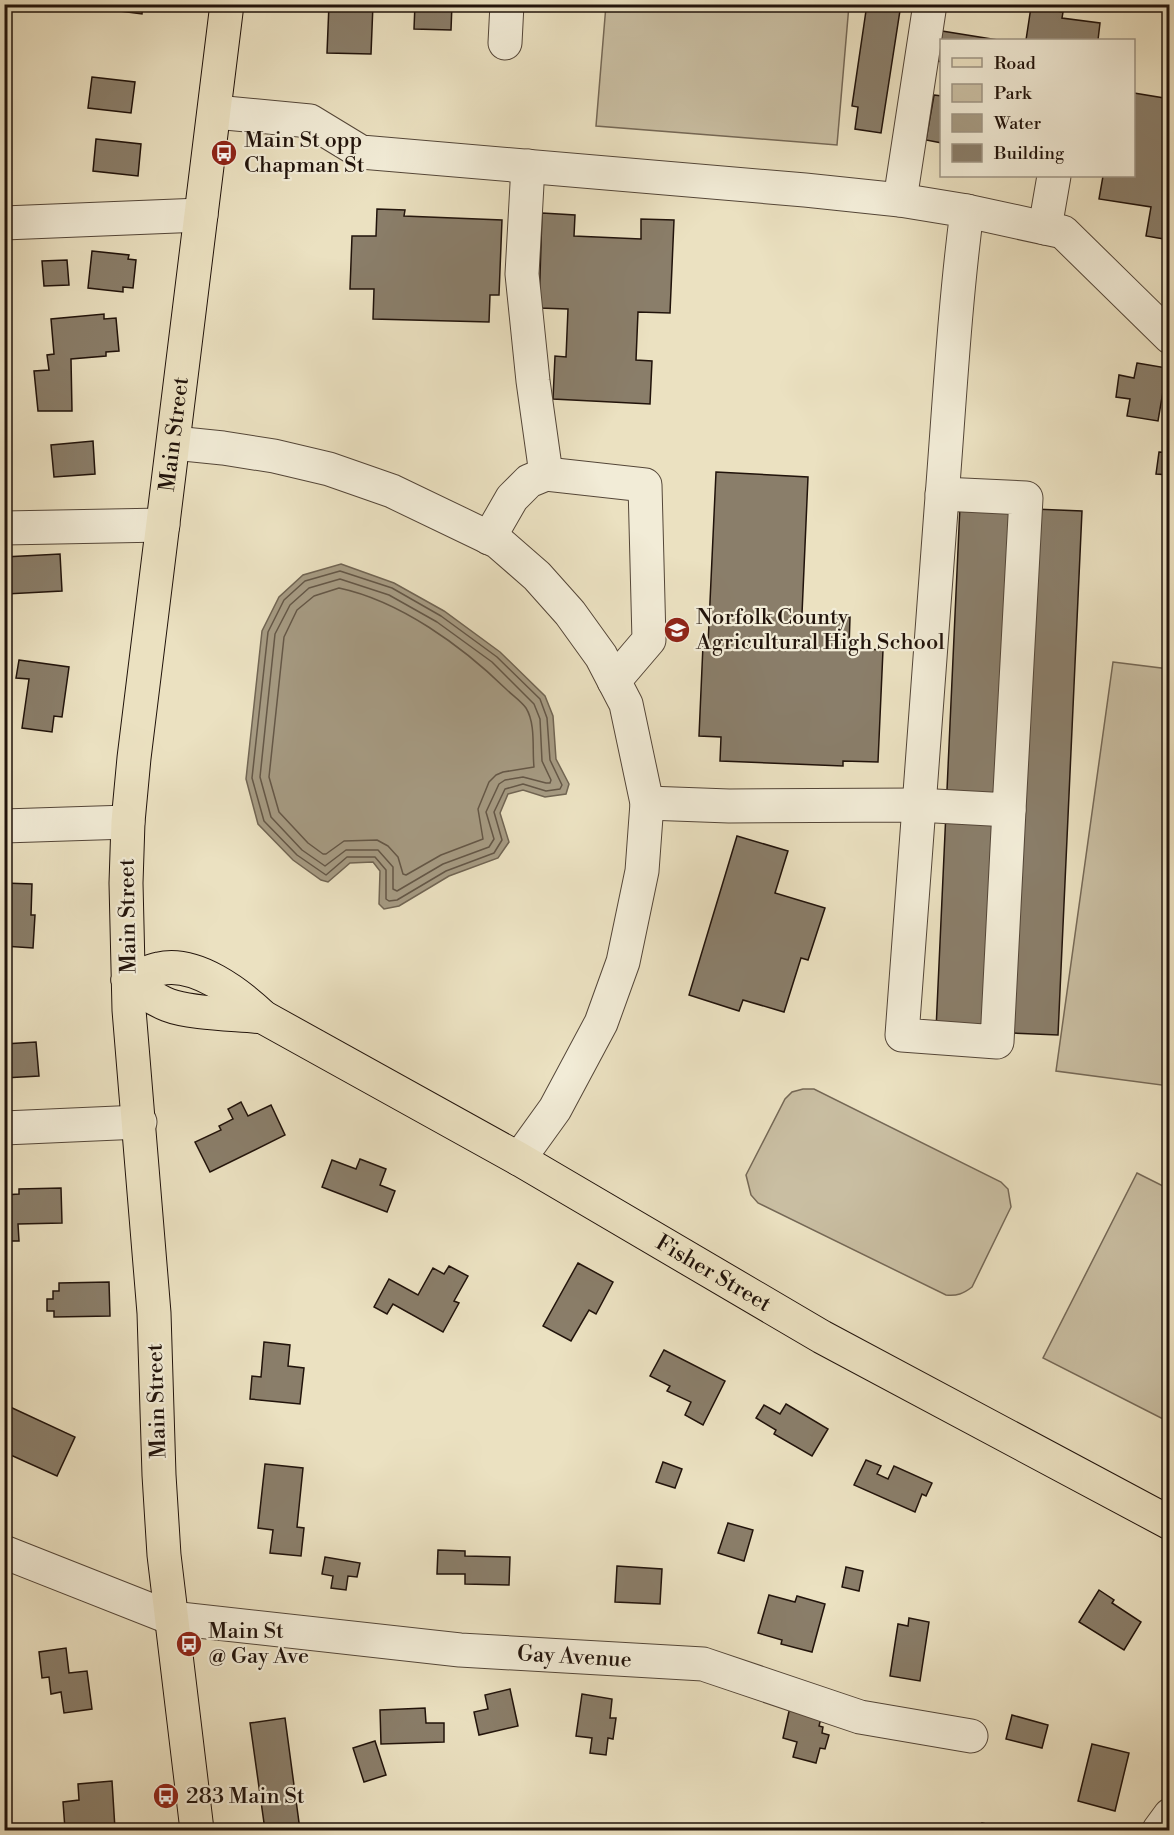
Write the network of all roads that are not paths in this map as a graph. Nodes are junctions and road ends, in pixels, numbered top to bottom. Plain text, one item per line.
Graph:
1 (227, 4) edge
2 (507, 4) edge
3 (930, 4) edge
4 (505, 44) dead end
5 (215, 112) junction
6 (528, 166) junction
7 (1054, 177) edge
8 (900, 200) junction
9 (967, 212) junction
10 (201, 215) junction
11 (4, 223) edge
12 (1045, 228) junction
13 (1170, 338) edge
14 (174, 444) junction
15 (546, 474) junction
16 (942, 494) junction
17 (163, 525) junction
18 (4, 528) edge
19 (489, 538) junction
20 (614, 681) junction
21 (647, 803) junction
22 (917, 805) junction
23 (1009, 810) junction
24 (128, 822) junction
25 (4, 826) edge
26 (128, 980) junction
27 (140, 1122) junction
28 (4, 1128) edge
29 (519, 1159) junction
30 (1170, 1522) edge
31 (4, 1552) edge
32 (171, 1618) junction
33 (971, 1736) dead end
34 (1170, 1815) edge
35 (197, 1830) edge
36 (1159, 1830) edge

1 - 5 main road, Main Street
2 - 4 street
3 - 8 street
5 - 6 street
5 - 10 main road, Main Street
6 - 8 street
6 - 15 street
7 - 12 street
8 - 9 street
9 - 12 street
9 - 16 street
10 - 11 street
10 - 14 main road, Main Street
12 - 13 street
14 - 17 main road, Main Street
14 - 19 street
15 - 19 street
15 - 20 street
16 - 22 street
16 - 23 street
17 - 18 street
17 - 24 main road, Main Street
19 - 20 street
20 - 21 street
21 - 22 street
21 - 29 street
22 - 23 street
22 - 23 street
24 - 25 street
24 - 26 main road, Main Street
26 - 27 main road, Main Street
26 - 29 main road, Fisher Street
27 - 28 street
27 - 32 main road, Main Street
29 - 30 main road, Fisher Street
31 - 32 street, Gay Avenue
32 - 33 street, Gay Avenue
32 - 35 main road, Main Street
34 - 36 street

